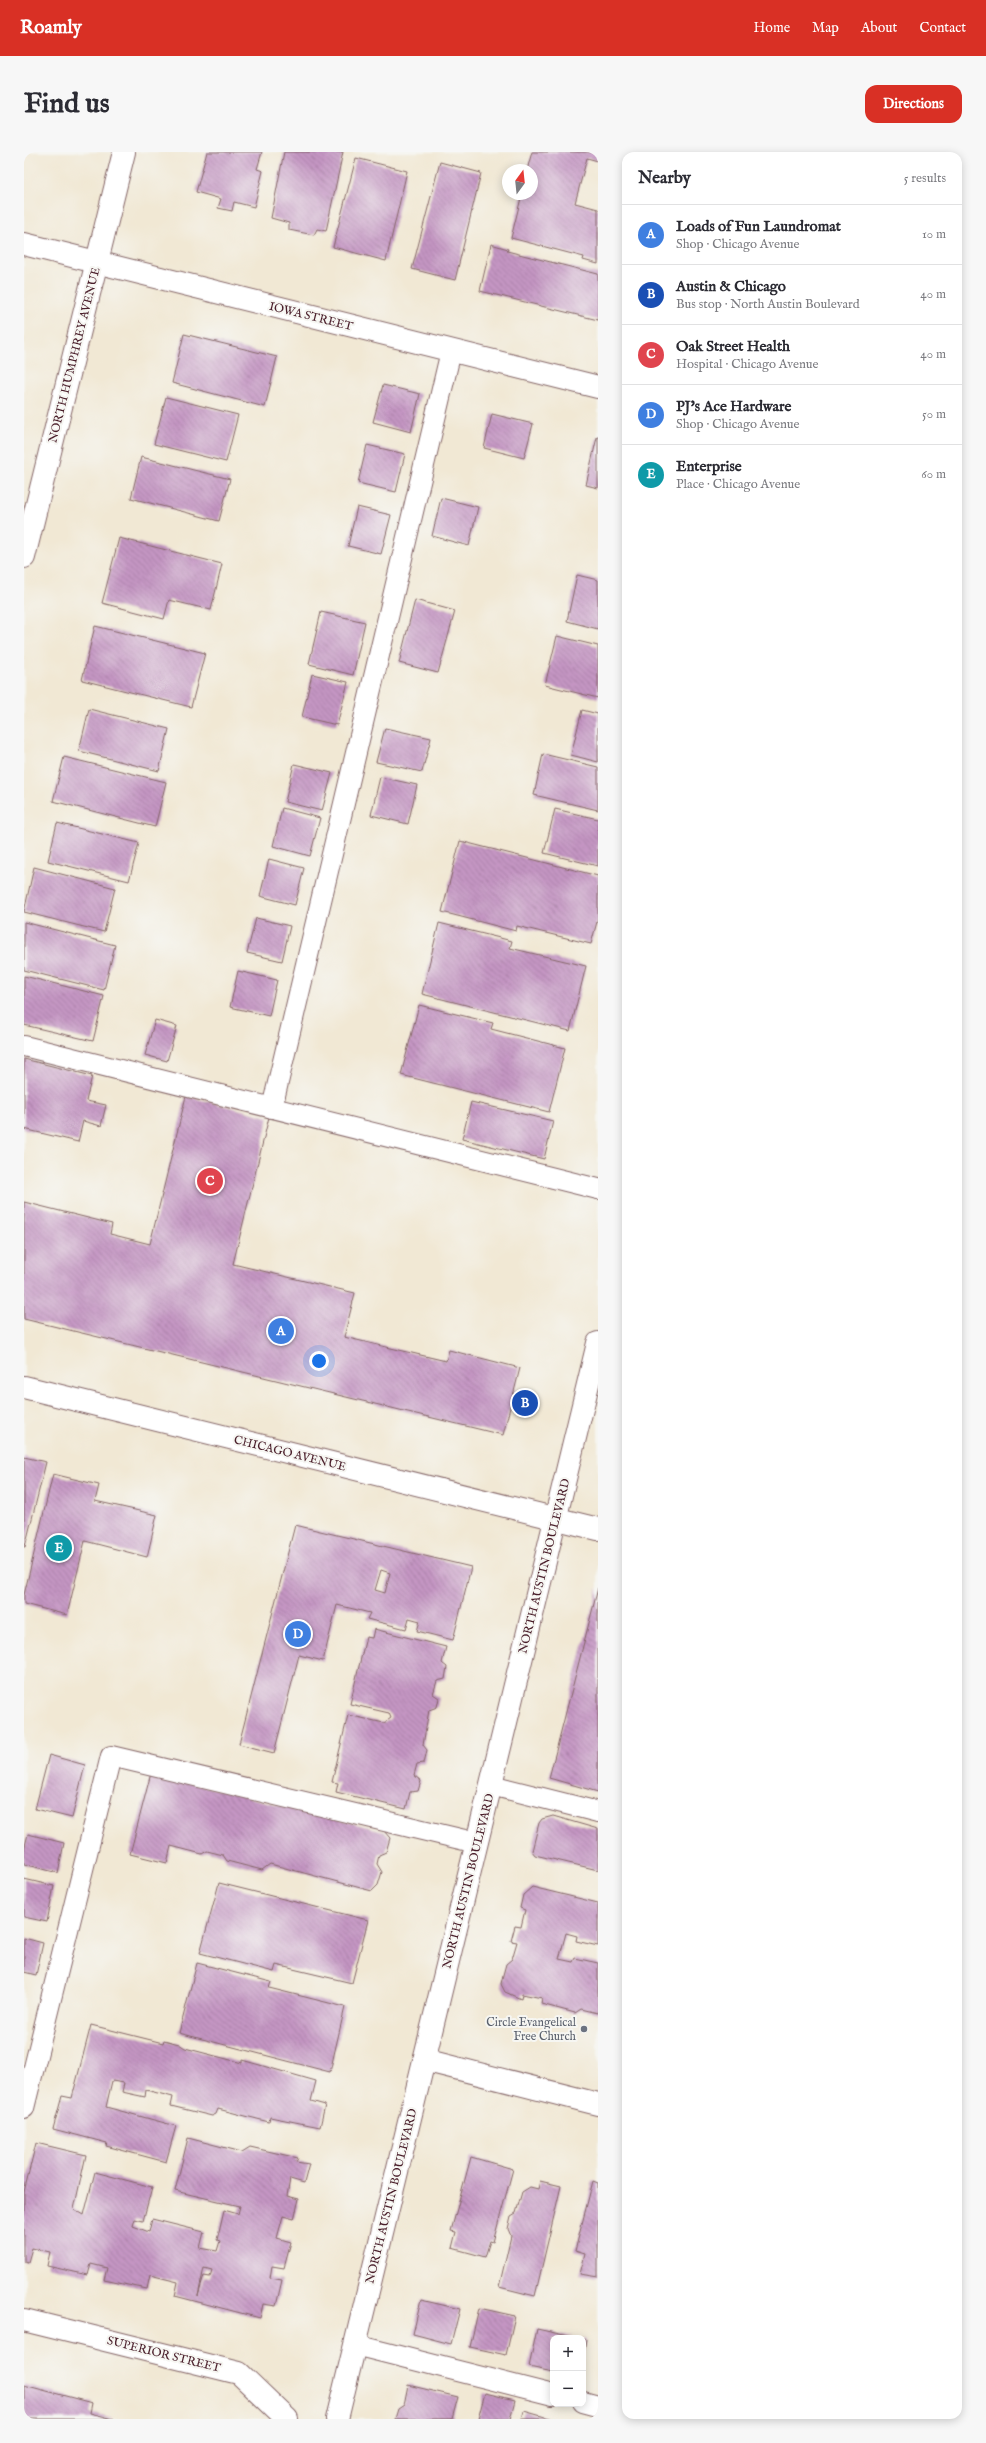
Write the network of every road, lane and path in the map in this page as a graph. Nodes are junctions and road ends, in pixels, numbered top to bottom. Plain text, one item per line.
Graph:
1 (124, 152) edge
2 (24, 244) edge
3 (97, 263) junction
4 (452, 351) junction
5 (598, 387) edge
6 (24, 557) edge
7 (24, 1046) edge
8 (272, 1108) junction
9 (598, 1189) edge
10 (598, 1343) edge
11 (24, 1387) edge
12 (556, 1518) junction
13 (598, 1529) edge
14 (491, 1785) junction
15 (598, 1812) edge
16 (477, 1843) junction
17 (424, 2060) junction
18 (598, 2104) edge
19 (24, 2108) edge
20 (24, 2320) edge
21 (355, 2345) junction
22 (550, 2394) edge
23 (586, 2403) edge
24 (598, 2406) edge
25 (287, 2419) edge
26 (337, 2419) edge

1 - 3 street, NORTH HUMPHREY AVENUE
2 - 3 street, IOWA STREET
3 - 4 street, IOWA STREET
3 - 6 street, NORTH HUMPHREY AVENUE
4 - 5 street, IOWA STREET
4 - 8 lane
7 - 8 lane
8 - 9 lane
10 - 12 street, NORTH AUSTIN BOULEVARD
11 - 12 street, CHICAGO AVENUE
12 - 13 street, CHICAGO AVENUE
12 - 14 street, NORTH AUSTIN BOULEVARD
14 - 15 lane
14 - 16 street, NORTH AUSTIN BOULEVARD
16 - 17 street, NORTH AUSTIN BOULEVARD
16 - 19 lane
17 - 18 street
17 - 21 street, NORTH AUSTIN BOULEVARD
20 - 25 street, SUPERIOR STREET
21 - 22 lane
21 - 26 street, NORTH AUSTIN BOULEVARD
23 - 24 lane

